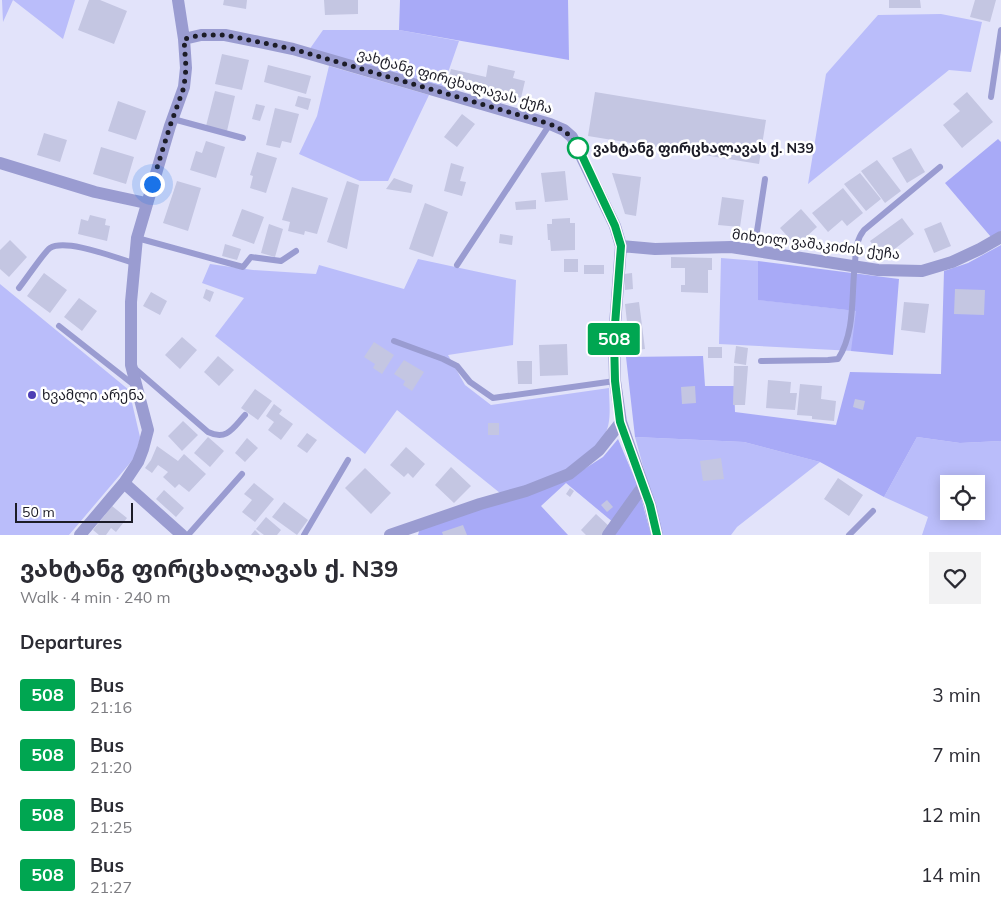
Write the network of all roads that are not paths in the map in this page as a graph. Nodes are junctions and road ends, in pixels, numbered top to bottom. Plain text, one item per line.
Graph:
1 (178, 0) edge
2 (1001, 30) edge
3 (184, 39) junction
4 (991, 97) dead end
5 (173, 119) junction
6 (550, 124) junction
7 (242, 138) dead end
8 (0, 163) edge
9 (940, 167) dead end
10 (766, 179) dead end
11 (146, 203) junction
12 (1001, 237) edge
13 (137, 238) junction
14 (621, 246) junction
15 (296, 251) dead end
16 (754, 251) junction
17 (134, 263) junction
18 (457, 265) dead end
19 (854, 266) junction
20 (20, 288) dead end
21 (59, 326) dead end
22 (394, 341) dead end
23 (761, 361) dead end
24 (130, 365) junction
25 (615, 381) junction
26 (135, 386) junction
27 (245, 415) dead end
28 (620, 422) junction
29 (348, 460) dead end
30 (242, 474) dead end
31 (124, 483) junction
32 (643, 486) junction
33 (873, 511) dead end
34 (397, 534) edge
35 (80, 535) edge
36 (182, 535) edge
37 (188, 535) edge
38 (304, 535) edge
39 (608, 535) edge
40 (657, 535) edge
41 (849, 535) edge

1 - 3 street
2 - 4 lane
3 - 5 street
3 - 6 street, ვახტანგ ფირცხალავას ქუჩა
5 - 7 lane
5 - 11 street
6 - 14 street, ვახტანგ ფირცხალავას ქუჩა
6 - 18 lane
8 - 11 street
9 - 19 lane
10 - 16 lane
11 - 13 street
12 - 19 street, მიხეილ ვაშაკიძის ქუჩა
13 - 15 lane
13 - 17 street
14 - 16 street, მიხეილ ვაშაკიძის ქუჩა
14 - 25 street, ვახტანგ ფირცხალავას ქუჩა
16 - 19 street, მიხეილ ვაშაკიძის ქუჩა
17 - 20 lane
17 - 24 street
19 - 23 lane
21 - 26 lane
22 - 25 lane
24 - 26 street
24 - 27 lane
25 - 28 street, ვახტანგ ფირცხალავას ქუჩა
26 - 31 street
28 - 32 street, ვახტანგ ფირცხალავას ქუჩა
28 - 34 street
29 - 38 lane
30 - 37 lane
31 - 35 street
31 - 36 street
32 - 39 street
32 - 40 street, ვახტანგ ფირცხალავას ქუჩა
33 - 41 lane

